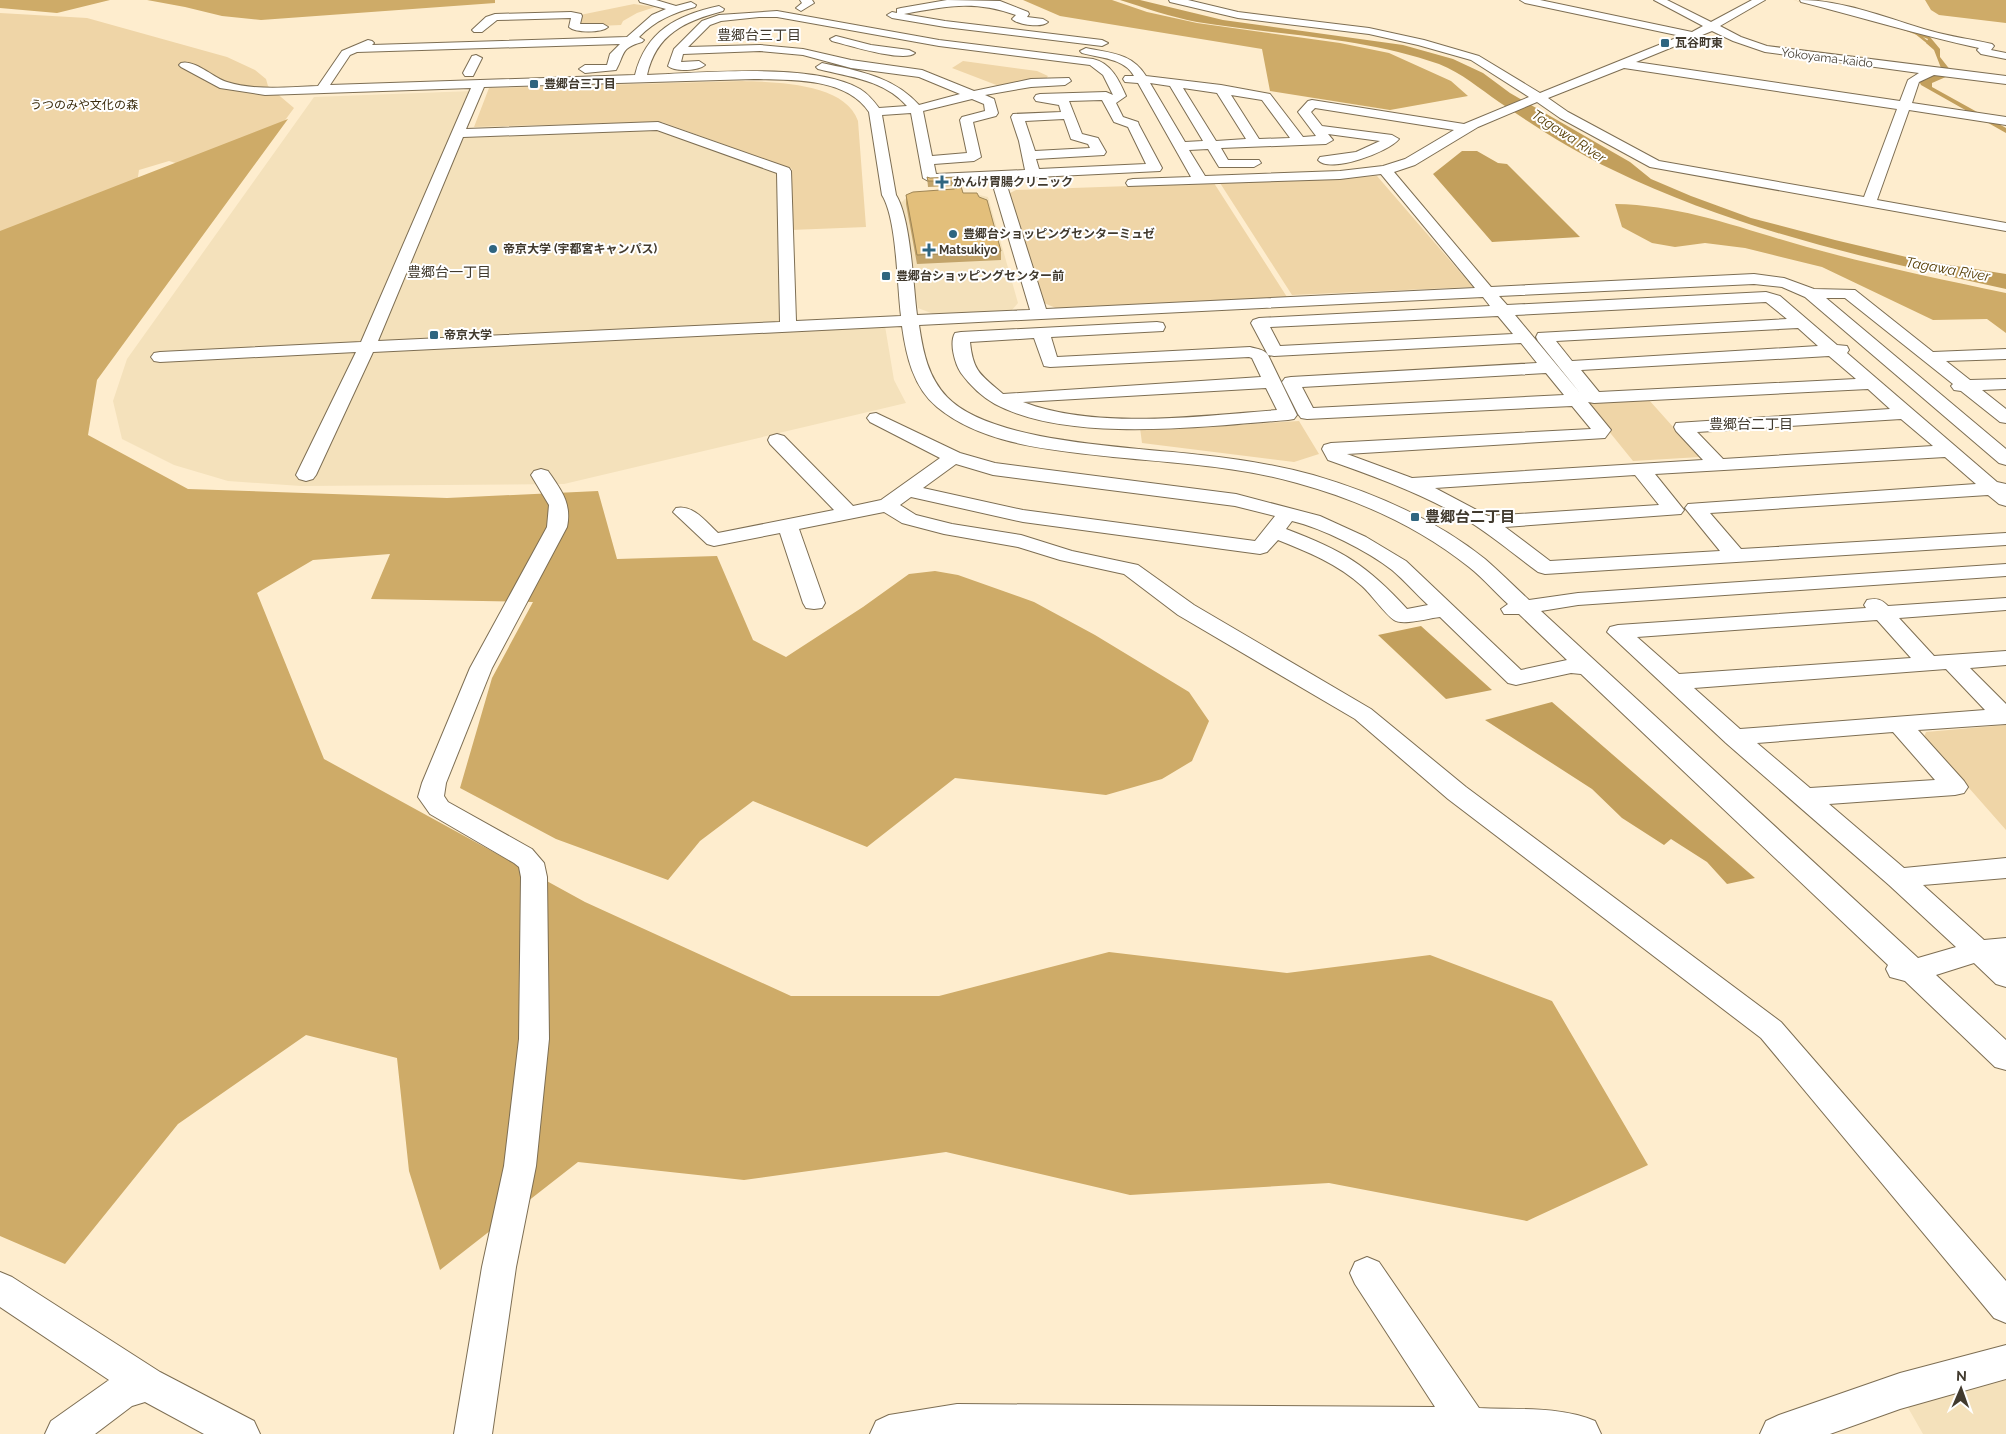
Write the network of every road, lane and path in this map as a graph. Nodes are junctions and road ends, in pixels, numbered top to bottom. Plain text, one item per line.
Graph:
1 (644, 0) edge
2 (726, 0) edge
3 (966, 0) edge
4 (971, 0) edge
5 (1174, 0) edge
6 (1525, 0) edge
7 (1658, 0) edge
8 (1760, 0) edge
9 (1805, 0) edge
10 (707, 1) edge
11 (803, 4) edge
12 (926, 6) junction
13 (676, 9) junction
14 (1574, 10) junction
15 (957, 12) dead end
16 (1000, 17) dead end
17 (1559, 17) dead end
18 (884, 18) junction
19 (1017, 19) junction
20 (1054, 24) dead end
21 (645, 25) junction
22 (1711, 26) junction
23 (861, 29) junction
24 (1092, 30) dead end
25 (1001, 31) junction
26 (712, 34) dead end
27 (1694, 35) junction
28 (400, 36) dead end
29 (820, 36) dead end
30 (630, 40) junction
31 (838, 40) junction
32 (657, 41) junction
33 (1648, 41) dead end
34 (686, 43) junction
35 (489, 44) junction
36 (1667, 46) junction
37 (984, 48) junction
38 (1100, 48) junction
39 (355, 49) junction
40 (918, 54) dead end
41 (2006, 56) edge
42 (832, 60) junction
43 (967, 61) dead end
44 (779, 64) dead end
45 (1623, 64) junction
46 (185, 65) dead end
47 (806, 66) dead end
48 (820, 66) junction
49 (1045, 70) dead end
50 (1932, 71) junction
51 (469, 73) junction
52 (331, 77) junction
53 (640, 78) junction
54 (1107, 79) junction
55 (1140, 79) junction
56 (2006, 79) edge
57 (1031, 83) junction
58 (1174, 83) junction
59 (479, 84) junction
60 (321, 90) junction
61 (1221, 90) junction
62 (972, 95) junction
63 (1536, 97) junction
64 (1040, 98) junction
65 (1109, 102) junction
66 (1903, 106) junction
67 (916, 109) junction
68 (875, 112) junction
69 (1069, 115) junction
70 (1163, 117) junction
71 (1118, 118) junction
72 (2000, 121) edge
73 (1464, 128) junction
74 (1319, 130) junction
75 (460, 132) junction
76 (1299, 141) junction
77 (1255, 143) junction
78 (1211, 145) junction
79 (1180, 146) junction
80 (1028, 156) junction
81 (927, 160) junction
82 (1314, 160) dead end
83 (1264, 163) dead end
84 (1386, 170) junction
85 (1033, 174) junction
86 (1200, 180) junction
87 (1120, 184) dead end
88 (1017, 188) dead end
89 (1001, 189) junction
90 (983, 190) dead end
91 (1869, 203) junction
92 (2006, 227) edge
93 (1487, 292) junction
94 (1811, 294) junction
95 (1326, 300) junction
96 (1149, 309) junction
97 (1502, 310) junction
98 (1039, 314) junction
99 (1338, 318) junction
100 (905, 321) junction
101 (1802, 323) junction
102 (788, 327) junction
103 (1157, 327) junction
104 (1041, 333) junction
105 (1525, 338) junction
106 (367, 347) junction
107 (1875, 348) junction
108 (1834, 351) junction
109 (2006, 354) edge
110 (1170, 356) junction
111 (160, 357) dead end
112 (1929, 357) junction
113 (1558, 367) junction
114 (1272, 382) junction
115 (1871, 384) junction
116 (2006, 384) edge
117 (1966, 386) junction
118 (1923, 389) junction
119 (999, 399) junction
120 (1577, 400) junction
121 (1905, 413) junction
122 (876, 418) dead end
123 (2006, 418) edge
124 (777, 440) dead end
125 (1050, 447) junction
126 (1948, 451) junction
127 (954, 456) junction
128 (2006, 458) edge
129 (1718, 465) junction
130 (1641, 470) junction
131 (541, 475) dead end
132 (306, 476) dead end
133 (1039, 476) junction
134 (1413, 483) junction
135 (2002, 492) edge
136 (898, 497) junction
137 (683, 512) dead end
138 (849, 512) junction
139 (1287, 512) junction
140 (1484, 522) junction
141 (788, 525) junction
142 (1274, 532) junction
143 (2006, 540) edge
144 (1824, 551) junction
145 (1735, 556) junction
146 (2006, 570) edge
147 (1853, 581) junction
148 (814, 603) dead end
149 (2006, 604) edge
150 (1517, 608) junction
151 (1446, 609) junction
152 (1882, 612) junction
153 (2006, 658) edge
154 (1952, 662) junction
155 (1928, 663) junction
156 (1579, 666) junction
157 (1674, 682) junction
158 (2005, 716) edge
159 (1900, 725) junction
160 (1735, 737) junction
161 (1805, 798) junction
162 (2006, 868) edge
163 (1898, 878) junction
164 (2006, 949) edge
165 (1979, 952) junction
166 (1901, 969) junction
167 (2006, 976) edge
168 (2006, 1058) edge
169 (2006, 1076) edge
170 (1367, 1272) dead end
171 (0, 1288) edge
172 (2006, 1307) edge
173 (2006, 1362) edge
174 (147, 1384) junction
175 (1469, 1426) junction
176 (983, 1428) edge
177 (1566, 1433) edge
178 (64, 1434) edge
179 (241, 1434) edge
180 (473, 1434) edge
181 (889, 1434) edge
182 (1779, 1434) edge

1 - 13 street
2 - 10 street
3 - 12 street
4 - 19 street
5 - 63 street
6 - 14 street
7 - 22 street, Yokoyama-kaido
8 - 22 street
9 - 41 street
10 - 13 street
11 - 18 street
11 - 32 street
12 - 15 street
12 - 18 street
13 - 21 street
14 - 17 street
14 - 27 street
16 - 19 street
18 - 23 street
18 - 25 street
18 - 38 street
19 - 20 street
19 - 25 street
21 - 30 street
21 - 35 street
22 - 27 street
22 - 50 street, Yokoyama-kaido
23 - 31 street
23 - 34 street
23 - 37 street
24 - 38 street
25 - 38 street
26 - 34 street
27 - 36 street
28 - 39 street
29 - 31 street
30 - 32 street
30 - 35 street
30 - 51 street
31 - 40 street
32 - 34 street
32 - 53 street
33 - 36 street
34 - 42 street
34 - 44 street
35 - 39 street
35 - 51 street
36 - 45 street
37 - 43 street
37 - 54 street
38 - 55 street
39 - 52 street
42 - 48 street
42 - 62 street
45 - 63 street
45 - 66 street
46 - 60 street
47 - 48 street
48 - 67 street
49 - 57 street
50 - 56 street, Yokoyama-kaido
50 - 66 street
51 - 52 street
52 - 60 street
53 - 59 street
53 - 68 street
54 - 55 street
54 - 65 street
55 - 58 street
55 - 70 street
57 - 62 street
57 - 64 street
58 - 61 street
58 - 78 street
59 - 60 street
59 - 75 street
61 - 76 street
61 - 77 street
62 - 67 street
62 - 81 street
63 - 73 street
63 - 91 street
64 - 65 street
64 - 69 street
65 - 71 street
66 - 72 street
66 - 91 street
67 - 68 street
67 - 81 street
68 - 100 street
69 - 80 street
69 - 80 street
70 - 71 street
70 - 79 street
71 - 85 street
73 - 74 street
73 - 84 street
74 - 76 street
74 - 82 street
75 - 102 street
75 - 106 street
76 - 77 street
77 - 78 street
78 - 79 street
78 - 83 street
79 - 86 street
80 - 85 street
81 - 85 street
84 - 86 street
84 - 93 street
86 - 87 street
88 - 89 street
89 - 90 street
89 - 98 street
91 - 92 street
93 - 94 street
93 - 95 street
93 - 97 street
94 - 107 street
94 - 112 street
95 - 96 street
95 - 99 street
96 - 98 street
96 - 103 street
97 - 99 street
97 - 101 street
97 - 105 street
98 - 100 street
99 - 105 street
100 - 102 street
100 - 125 street
101 - 108 street
101 - 113 street
102 - 106 street
103 - 104 street
103 - 110 street
104 - 110 street
104 - 119 street
105 - 113 street
106 - 111 street
106 - 132 street
107 - 108 street
107 - 118 street
108 - 113 street
108 - 115 street
109 - 112 street
110 - 114 street
112 - 117 street
113 - 115 street
113 - 120 street
113 - 120 street
114 - 119 street
114 - 119 street
115 - 121 street
116 - 117 street
117 - 118 street
117 - 123 street
118 - 128 street
120 - 134 street
121 - 126 street
121 - 129 street
122 - 127 street
124 - 138 street
125 - 133 street
125 - 150 street
126 - 129 street
126 - 135 street
127 - 133 street
127 - 136 street
129 - 130 street
130 - 134 street
130 - 140 street
131 - 180 street
133 - 139 street
134 - 140 street
135 - 145 street
136 - 138 street
136 - 142 street
136 - 172 street
137 - 141 street
138 - 141 street
139 - 142 street
139 - 151 street
140 - 145 street
141 - 148 street
142 - 151 street
143 - 144 street
144 - 145 street
144 - 147 street
146 - 147 street
147 - 150 street
147 - 152 street
149 - 152 street
150 - 156 street
151 - 156 street
152 - 155 street
152 - 157 street
153 - 154 street
154 - 155 street
154 - 158 street
155 - 157 street
156 - 166 street
157 - 160 street
158 - 159 street
159 - 160 street
159 - 161 street
160 - 161 street
161 - 163 street
162 - 163 street
163 - 165 street
164 - 165 street
165 - 166 street
165 - 167 street
166 - 168 street
166 - 169 street
170 - 175 street
171 - 174 street
173 - 182 street
174 - 178 street
174 - 179 street
175 - 176 street
175 - 177 street
176 - 181 street

